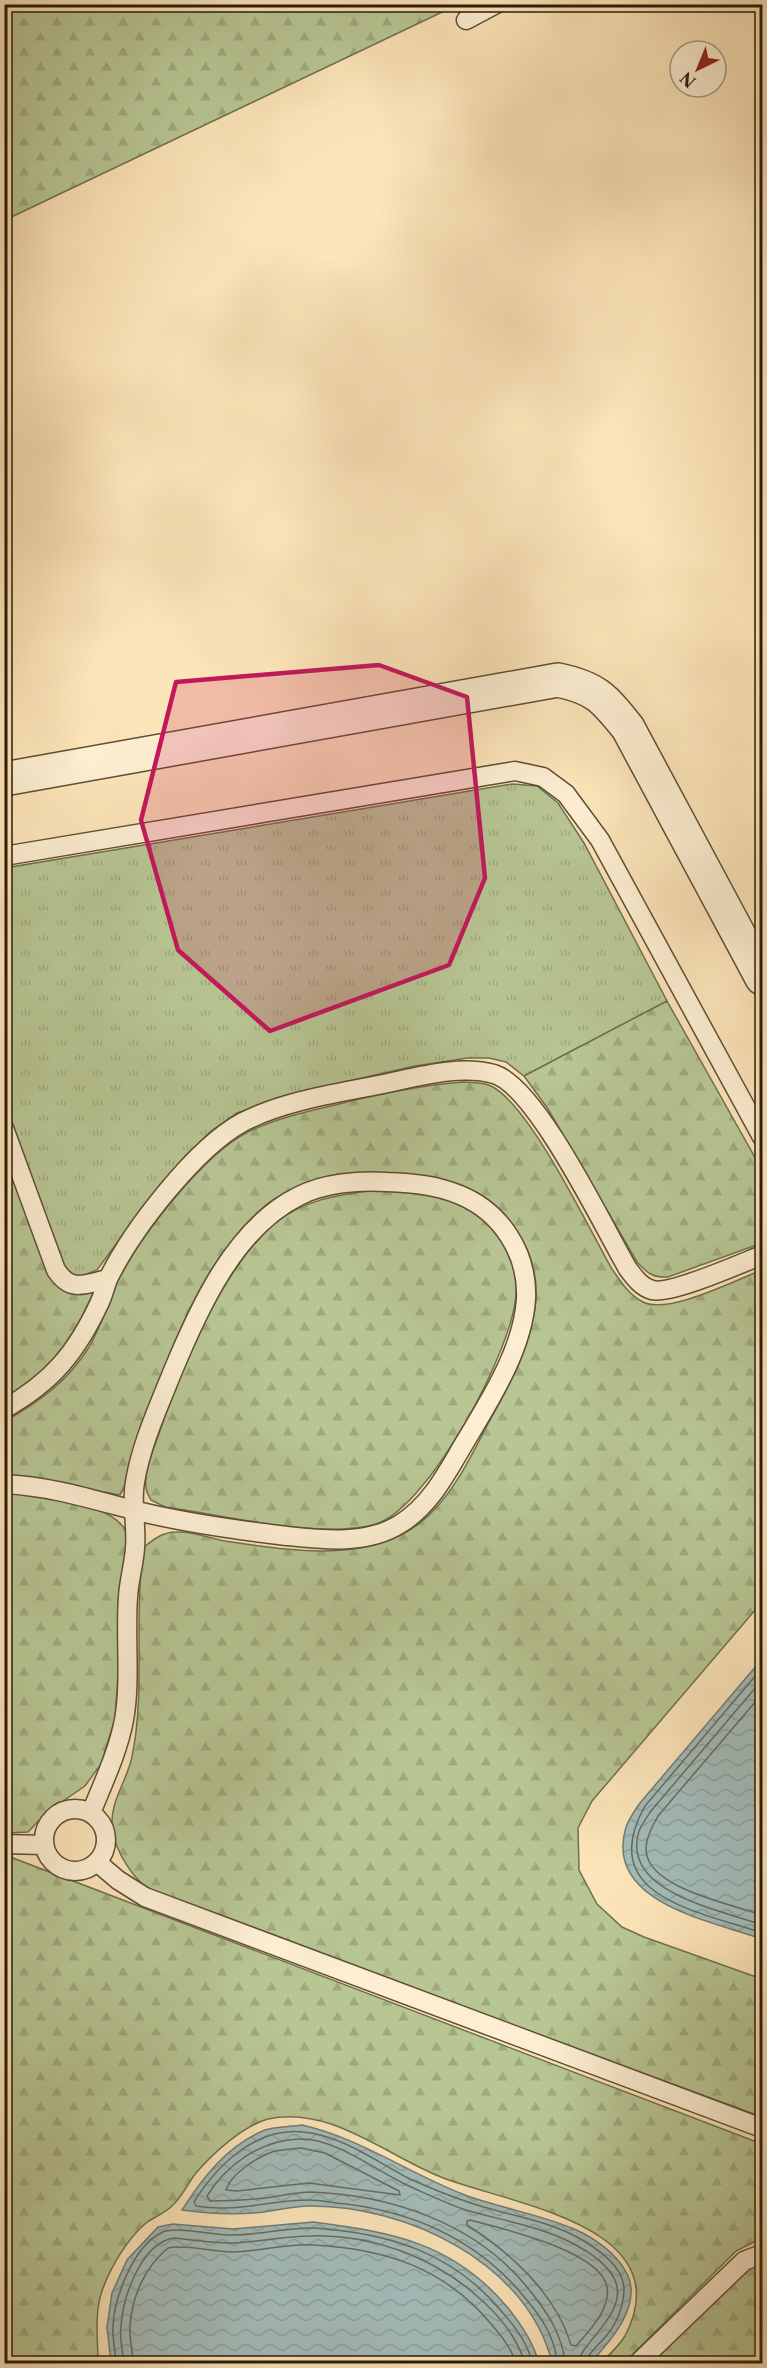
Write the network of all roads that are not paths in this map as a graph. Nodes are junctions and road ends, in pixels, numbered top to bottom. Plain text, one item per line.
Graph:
1 (496, 4) edge
2 (466, 20) dead end
3 (4, 779) edge
4 (4, 856) edge
5 (762, 978) edge
6 (4, 1128) edge
7 (762, 1137) edge
8 (762, 1255) edge
9 (108, 1279) junction
10 (4, 1409) edge
11 (4, 1484) edge
12 (134, 1510) junction
13 (91, 1813) junction
14 (4, 1844) edge
15 (44, 1845) junction
16 (98, 1863) junction
17 (762, 2128) edge
18 (762, 2254) edge
19 (637, 2364) edge

1 - 2 lane
3 - 5 street
4 - 7 lane
6 - 9 lane
8 - 9 lane
9 - 10 lane
11 - 12 lane
12 - 12 lane
12 - 13 lane
13 - 15 lane
13 - 16 lane
14 - 15 lane
15 - 16 lane
16 - 17 lane
18 - 19 lane

